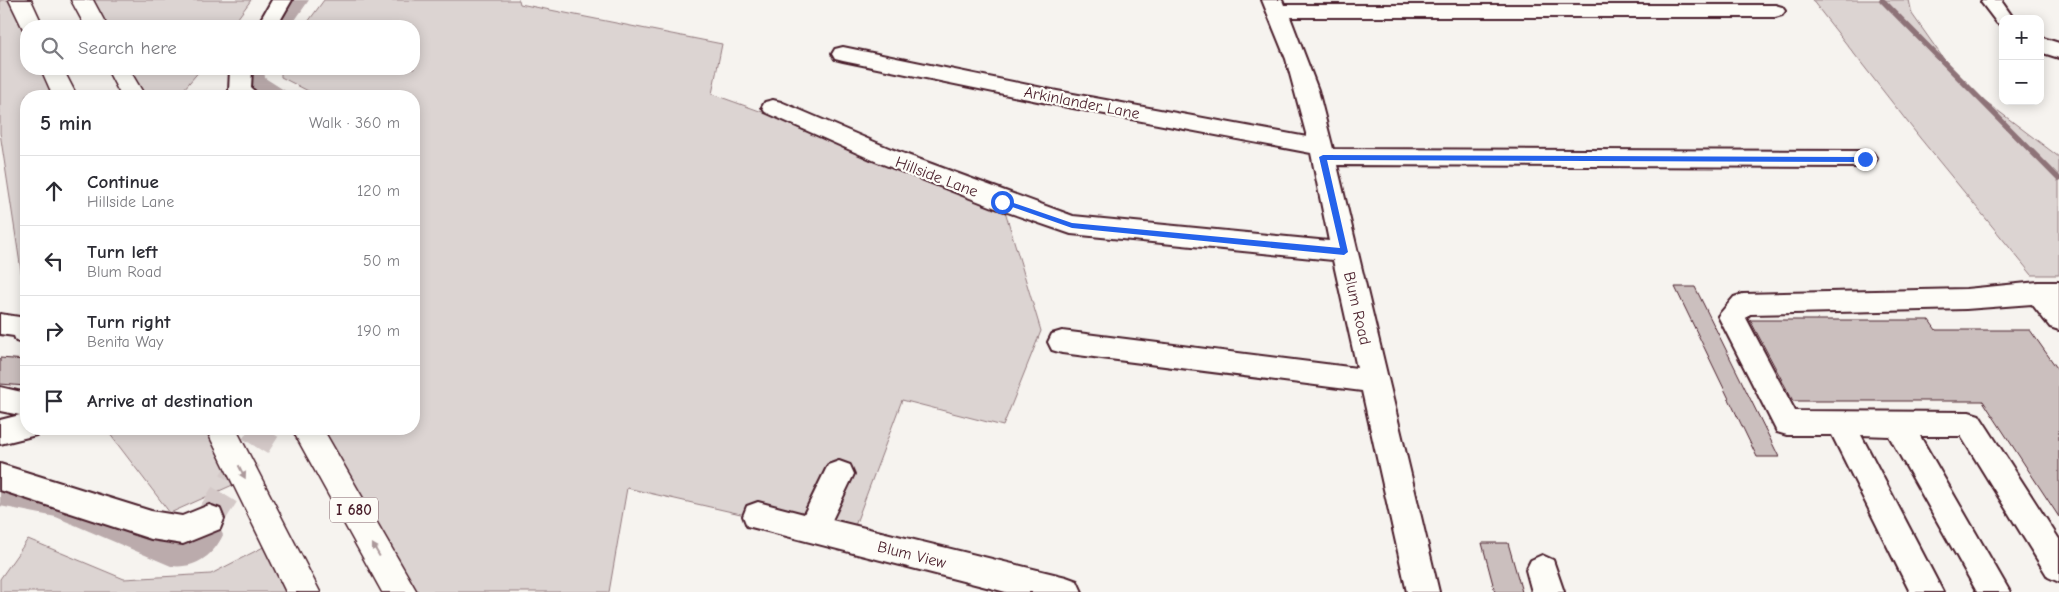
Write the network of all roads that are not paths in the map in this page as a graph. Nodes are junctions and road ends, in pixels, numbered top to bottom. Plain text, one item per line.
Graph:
1 (20, 0) edge
2 (82, 0) edge
3 (282, 0) edge
4 (1993, 0) edge
5 (1275, 5) edge
6 (1775, 11) dead end
7 (2001, 15) edge
8 (29, 20) edge
9 (93, 20) edge
10 (271, 20) edge
11 (2044, 45) edge
12 (2059, 51) edge
13 (843, 54) dead end
14 (55, 75) edge
15 (121, 75) edge
16 (241, 75) edge
17 (62, 90) edge
18 (130, 90) edge
19 (243, 90) edge
20 (773, 107) dead end
21 (1322, 152) junction
22 (1865, 159) dead end
23 (1344, 252) junction
24 (2049, 292) edge
25 (2059, 320) edge
26 (0, 324) edge
27 (20, 327) edge
28 (1062, 342) dead end
29 (1374, 381) junction
30 (0, 398) edge
31 (20, 403) edge
32 (1840, 423) junction
33 (1897, 423) junction
34 (20, 427) edge
35 (0, 432) edge
36 (224, 435) edge
37 (310, 435) edge
38 (839, 474) dead end
39 (0, 477) edge
40 (758, 516) dead end
41 (209, 518) tunnel mouth
42 (812, 529) junction
43 (2059, 567) edge
44 (303, 592) edge
45 (400, 592) edge
46 (1066, 592) edge
47 (1423, 592) edge
48 (1927, 592) edge
49 (1994, 592) edge

1 - 8 highway
2 - 9 highway
3 - 10 street
4 - 7 lane
5 - 6 street
5 - 21 street, Blum Road
11 - 12 street
13 - 21 street, Arkinlander Lane
14 - 17 highway
15 - 18 highway
16 - 19 street
20 - 23 street, Hillside Lane
21 - 22 street, Arkinlander Lane
21 - 23 street, Blum Road
23 - 29 street, Blum Road
24 - 25 street
24 - 32 street
26 - 27 street
28 - 29 street
29 - 47 street, Blum Road
30 - 31 street
32 - 33 street
32 - 48 street
33 - 43 street
33 - 49 street
34 - 35 street
36 -> 44 highway
45 -> 37 highway, I 680
38 - 42 street
39 - 41 street
40 - 42 street, Blum View
42 - 46 street, Blum View

